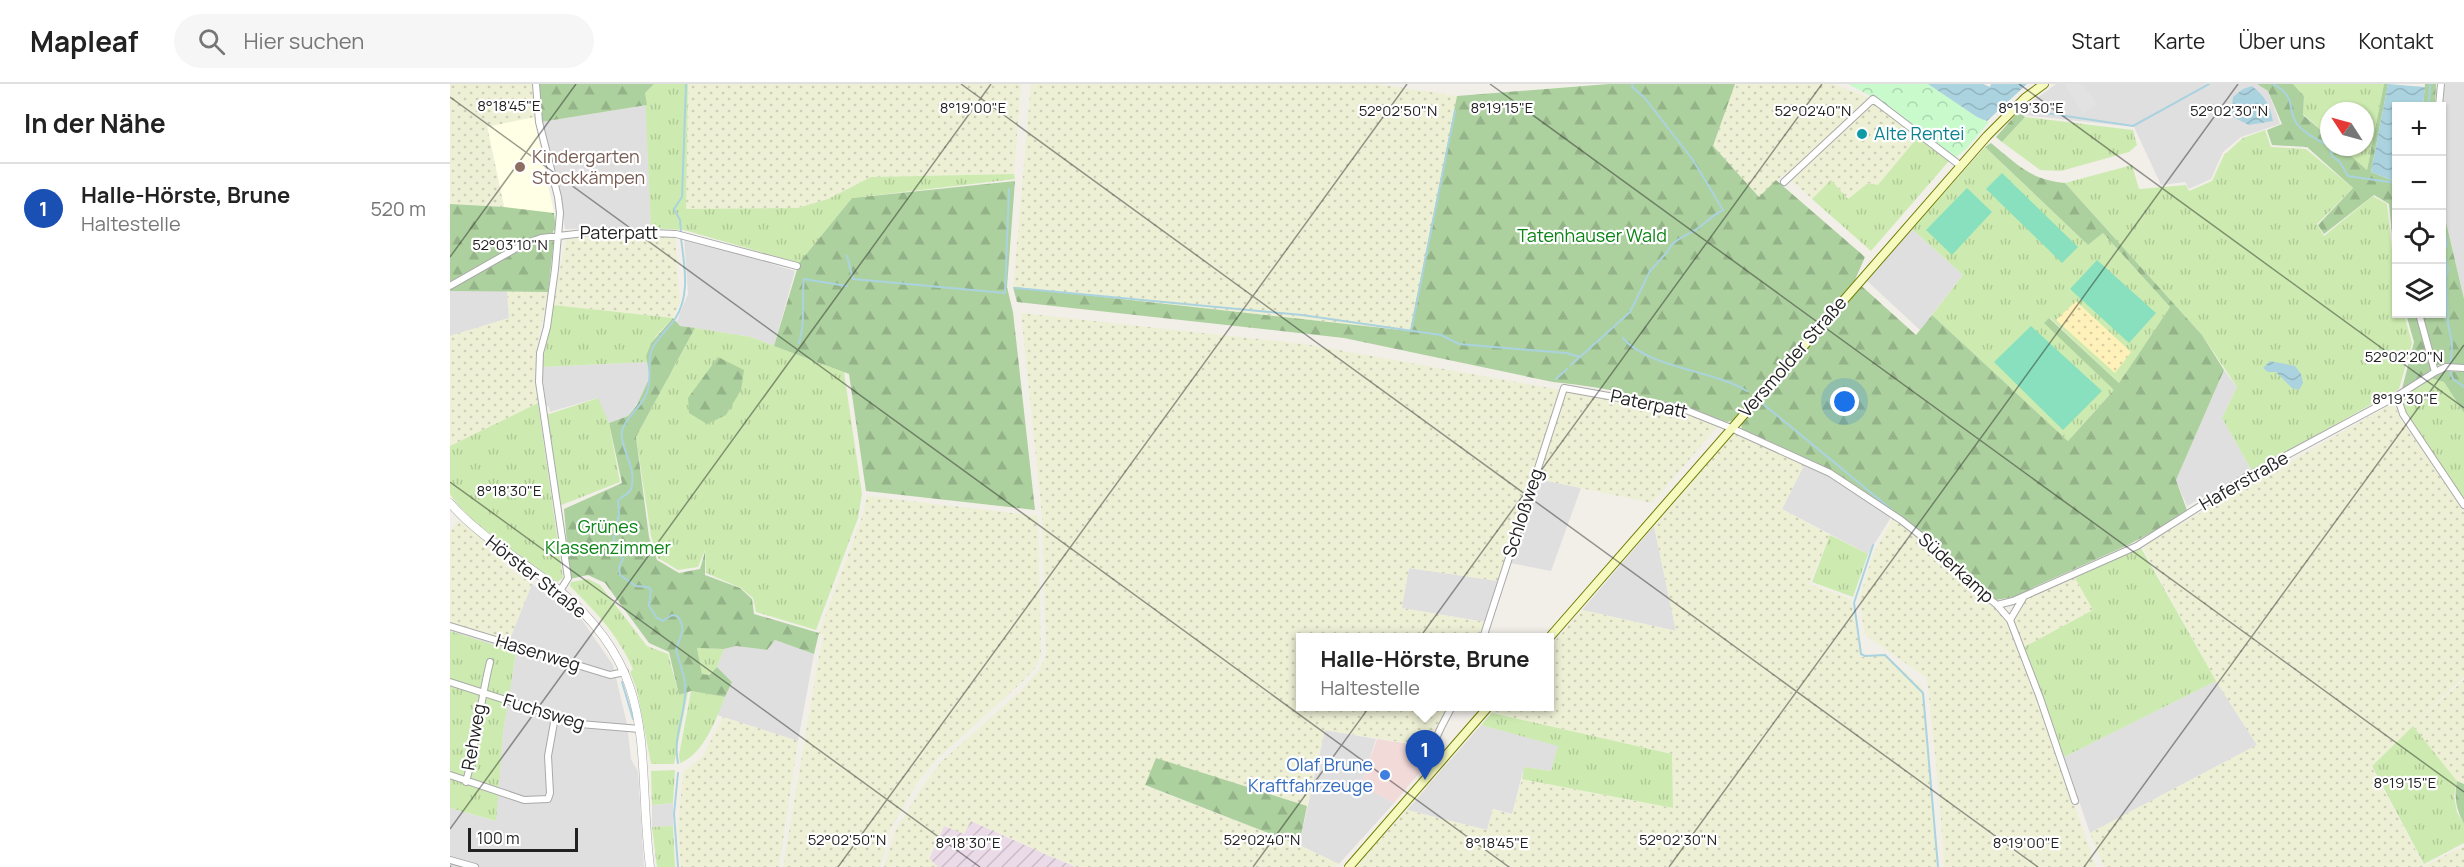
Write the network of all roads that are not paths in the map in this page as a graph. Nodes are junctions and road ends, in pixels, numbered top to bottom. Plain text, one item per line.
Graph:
1 (536, 84) edge
2 (2044, 84) edge
3 (2441, 84) edge
4 (2439, 102) edge
5 (1961, 166) junction
6 (1784, 182) dead end
7 (559, 235) junction
8 (797, 266) dead end
9 (450, 286) edge
10 (2419, 318) edge
11 (2464, 368) edge
12 (2435, 372) junction
13 (1564, 388) joint
14 (2397, 396) junction
15 (1731, 428) junction
16 (450, 502) edge
17 (2464, 505) edge
18 (560, 591) junction
19 (2024, 597) junction
20 (1997, 605) junction
21 (2010, 620) junction
22 (450, 626) edge
23 (1484, 633) edge
24 (1553, 633) edge
25 (490, 662) dead end
26 (625, 672) junction
27 (450, 682) edge
28 (482, 692) junction
29 (1449, 711) edge
30 (1485, 711) edge
31 (555, 717) junction
32 (640, 729) junction
33 (1438, 764) junction
34 (450, 775) edge
35 (466, 782) junction
36 (2075, 801) dead end
37 (450, 860) edge
38 (475, 867) edge
39 (650, 867) edge
40 (1348, 867) edge

1 - 7 street
2 - 5 main road, Versmolder Straße
3 - 4 street
5 - 6 street
5 - 15 main road, Versmolder Straße
7 - 8 street, Paterpatt
7 - 9 street, Paterpatt
7 - 18 street
10 - 12 street
11 - 12 street, Haferstraße
12 - 14 street, Haferstraße
13 - 15 street, Paterpatt
13 - 23 street, Schloßweg
14 - 17 street
14 - 19 street, Haferstraße
15 - 20 street, Süderkamp
15 - 24 main road, Versmolder Straße
16 - 18 street, Hörster Straße
18 - 26 street, Hörster Straße
19 - 20 street, Haferstraße
19 - 21 street
20 - 21 street, Süderkamp
21 - 36 street, Süderkamp
22 - 26 street, Hasenweg
25 - 28 street, Rehweg
26 - 32 street, Hörster Straße
27 - 28 street, Fuchsweg
28 - 31 street, Fuchsweg
28 - 35 street, Rehweg
29 - 33 street
30 - 33 main road
31 - 32 street, Fuchsweg
31 - 35 street
32 - 39 street, Hörster Straße
33 - 40 main road
34 - 35 street
37 - 38 street

